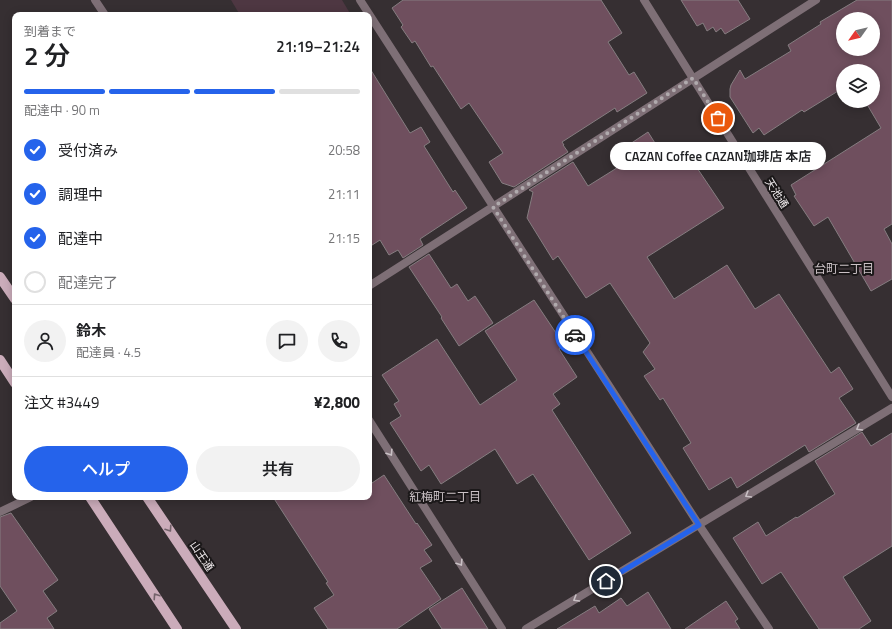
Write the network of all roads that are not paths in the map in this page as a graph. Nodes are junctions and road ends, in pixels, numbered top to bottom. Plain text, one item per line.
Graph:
1 (95, 0) edge
2 (360, 0) edge
3 (644, 0) edge
4 (816, 0) edge
5 (103, 12) edge
6 (368, 12) edge
7 (372, 19) edge
8 (693, 78) junction
9 (493, 207) junction
10 (0, 277) edge
11 (372, 284) edge
12 (12, 295) edge
13 (0, 360) edge
14 (12, 378) edge
15 (892, 397) edge
16 (892, 408) edge
17 (372, 425) edge
18 (25, 500) edge
19 (92, 500) edge
20 (150, 500) edge
21 (0, 512) edge
22 (699, 525) junction
23 (177, 629) edge
24 (236, 629) edge
25 (502, 629) edge
26 (526, 629) edge
27 (769, 629) edge

1 - 5 street
2 - 6 street
3 - 8 street, 天池通
4 - 8 street
7 - 9 street
8 - 9 street
8 - 15 street, 天池通
9 - 11 street
9 - 22 street
10 - 12 main road
13 - 14 main road
16 -> 22 street
17 -> 25 street
18 - 21 street
23 -> 19 main road
20 -> 24 main road, 山王通
22 -> 26 street
22 - 27 street

